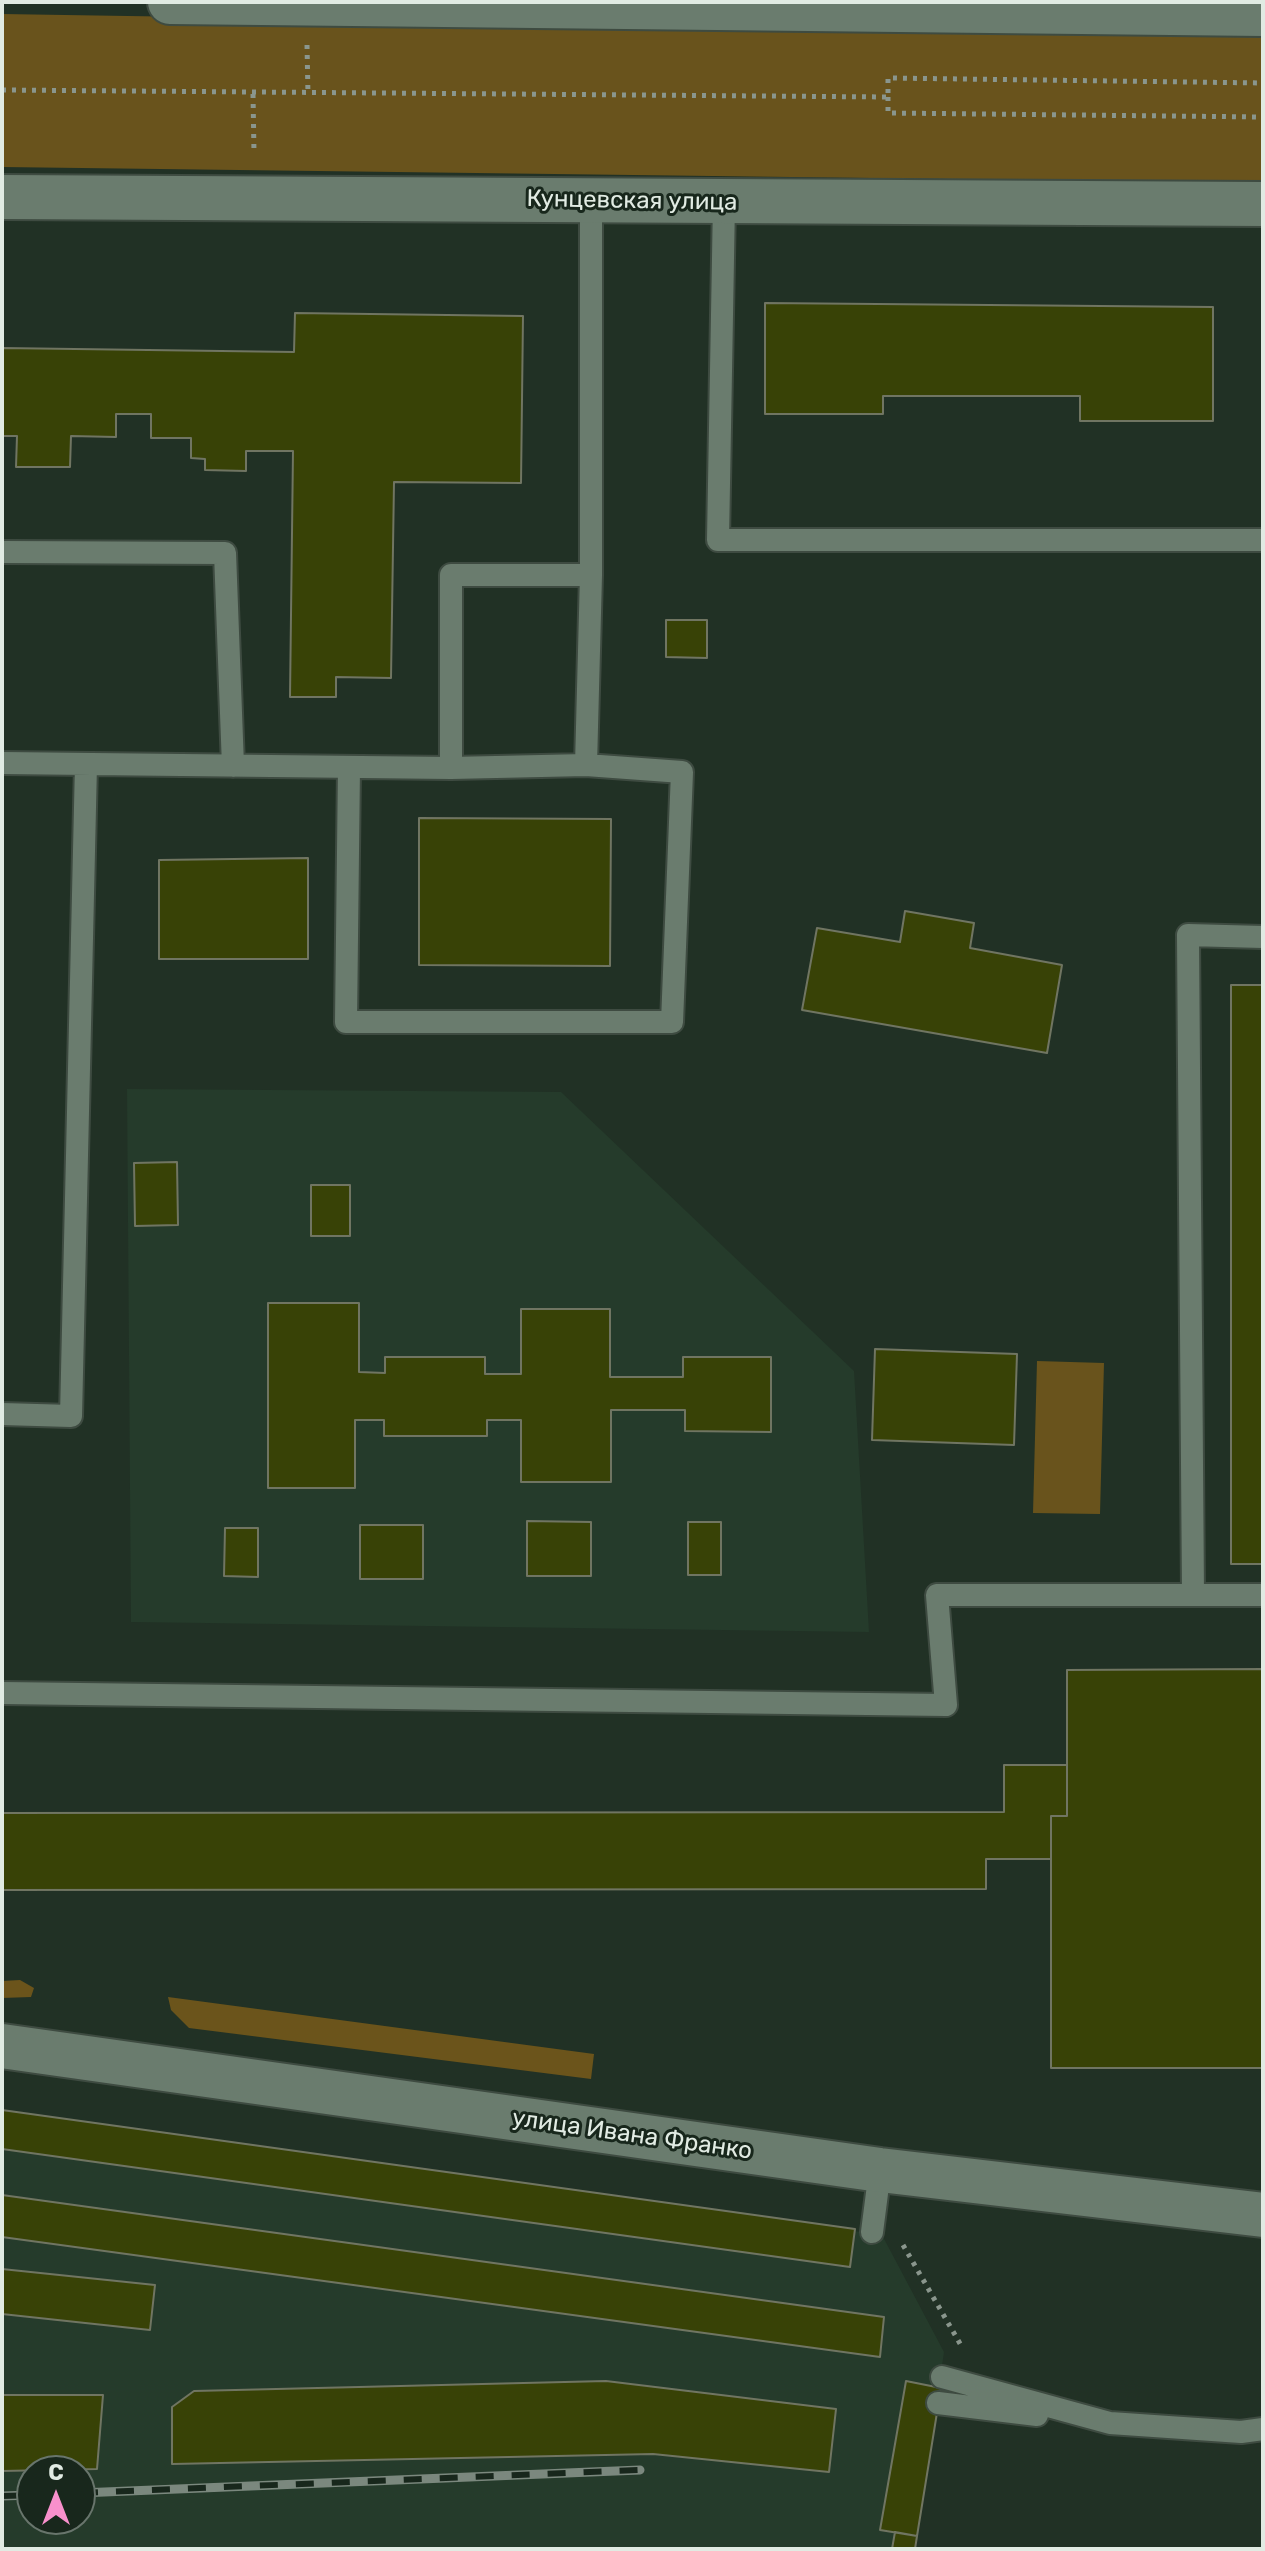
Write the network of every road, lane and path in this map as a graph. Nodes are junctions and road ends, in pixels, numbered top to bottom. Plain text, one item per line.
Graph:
1 (170, 2) edge
2 (257, 3) edge
3 (1263, 14) edge
4 (1263, 83) edge
5 (2, 90) edge
6 (888, 97) junction
7 (1263, 117) edge
8 (2, 197) edge
9 (591, 200) junction
10 (724, 202) junction
11 (1263, 204) edge
12 (1263, 540) edge
13 (2, 552) edge
14 (591, 575) junction
15 (2, 763) edge
16 (86, 764) junction
17 (586, 765) junction
18 (233, 766) junction
19 (349, 767) junction
20 (451, 768) junction
21 (1263, 937) edge
22 (2, 1414) edge
23 (1193, 1595) junction
24 (1263, 1595) edge
25 (2, 1693) edge
26 (2, 2046) edge
27 (878, 2184) junction
28 (1263, 2215) edge
29 (872, 2232) dead end
30 (966, 2354) dead end
31 (942, 2377) dead end
32 (938, 2403) dead end
33 (1110, 2423) junction
34 (1263, 2429) edge

1 - 2 street
2 - 3 street
4 - 6 path
5 - 6 path
6 - 7 path
8 - 9 street, Кунцевская улица
9 - 10 street, Кунцевская улица
9 - 14 lane
10 - 11 street, Кунцевская улица
10 - 12 lane
13 - 18 lane
14 - 17 lane
14 - 20 lane
15 - 16 lane
16 - 18 lane
16 - 22 lane
17 - 19 lane
17 - 20 lane
18 - 19 lane
19 - 20 lane
21 - 23 lane
23 - 24 lane
23 - 25 lane
26 - 27 street, улица Ивана Франко
27 - 28 street, улица Ивана Франко
27 - 29 lane
27 - 30 path
31 - 33 lane
32 - 33 lane
33 - 34 lane

